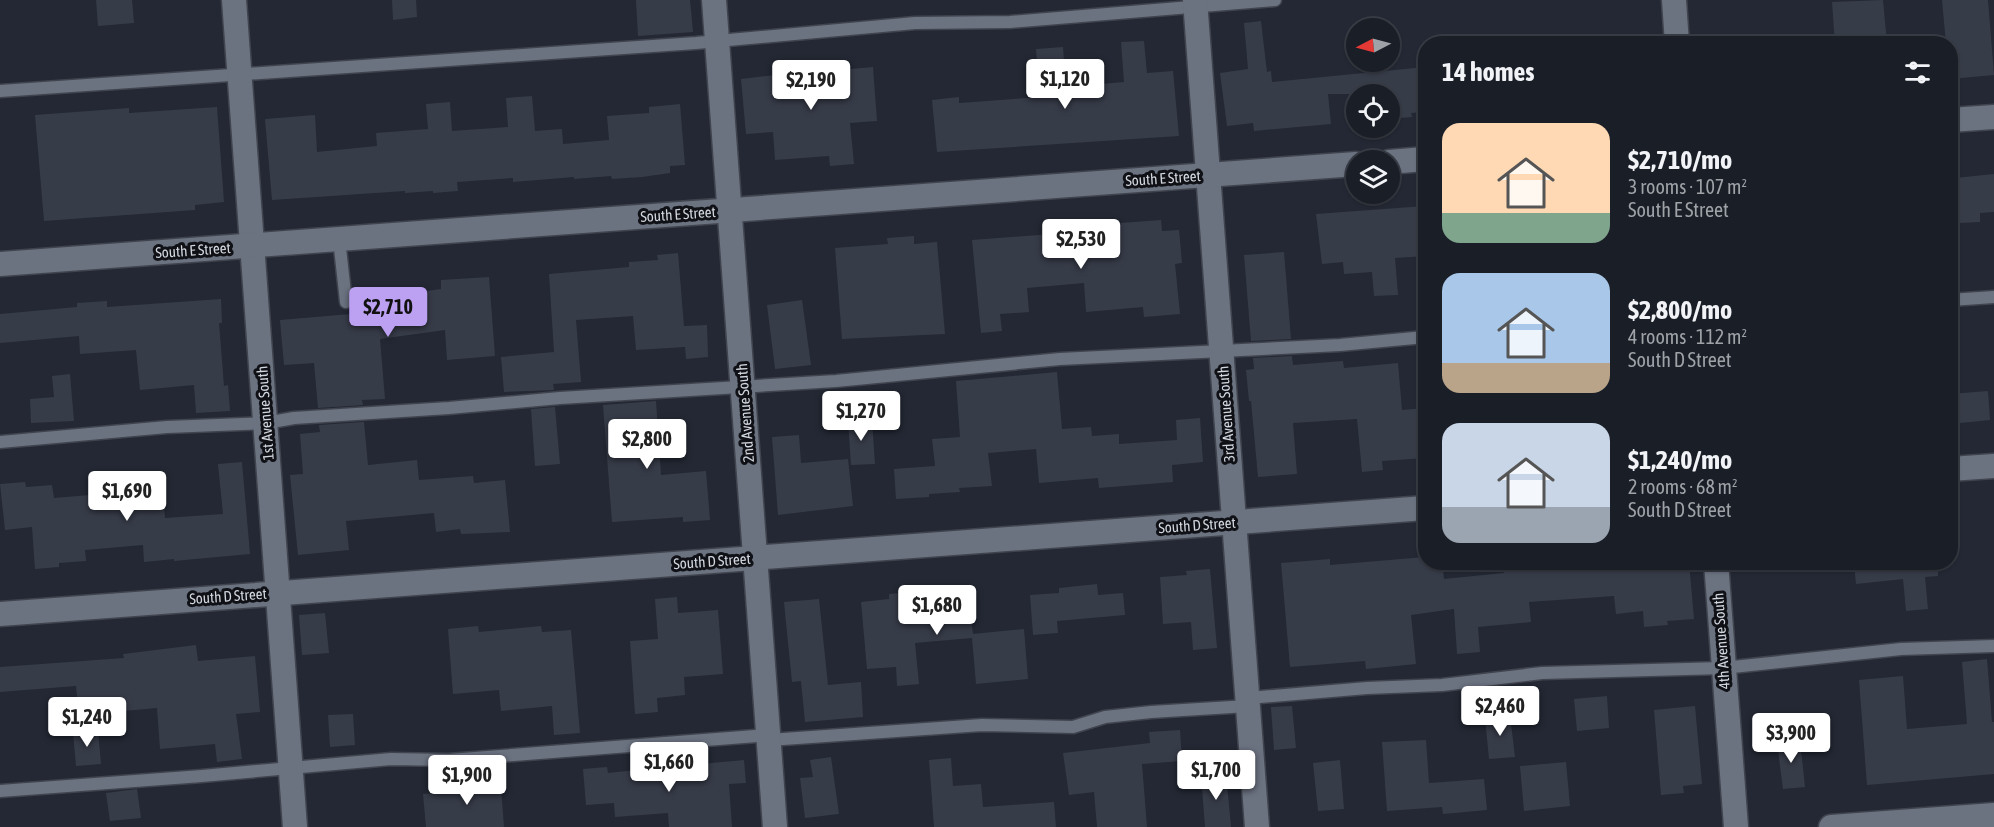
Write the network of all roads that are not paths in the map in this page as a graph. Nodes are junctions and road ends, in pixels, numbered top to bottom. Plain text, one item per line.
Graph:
1 (234, 0) edge
2 (714, 0) edge
3 (1275, 0) edge
4 (1674, 0) edge
5 (1195, 3) edge
6 (1676, 36) edge
7 (717, 40) junction
8 (240, 76) junction
9 (0, 91) edge
10 (1994, 117) edge
11 (1958, 119) edge
12 (1418, 160) edge
13 (1400, 161) edge
14 (1346, 165) edge
15 (1208, 175) junction
16 (730, 210) junction
17 (339, 239) junction
18 (252, 245) junction
19 (0, 264) edge
20 (1994, 297) edge
21 (1958, 299) edge
22 (346, 302) dead end
23 (1418, 338) edge
24 (1221, 350) junction
25 (743, 388) junction
26 (266, 423) junction
27 (0, 442) edge
28 (1994, 466) edge
29 (1958, 468) edge
30 (1418, 509) edge
31 (1234, 522) junction
32 (756, 557) junction
33 (1717, 570) edge
34 (278, 592) junction
35 (0, 614) edge
36 (1994, 646) edge
37 (1723, 668) junction
38 (1248, 702) junction
39 (769, 738) junction
40 (291, 768) junction
41 (0, 791) edge
42 (1994, 815) edge
43 (295, 827) edge
44 (776, 827) edge
45 (1257, 827) edge
46 (1736, 827) edge
47 (1831, 827) edge

1 - 8 street, 1st Avenue South
2 - 7 street, 2nd Avenue South
3 - 5 lane
4 - 6 street
5 - 7 lane
5 - 15 street, 3rd Avenue South
7 - 8 lane
7 - 16 street, 2nd Avenue South
8 - 9 lane
8 - 18 street, 1st Avenue South
10 - 11 street
12 - 13 street
14 - 15 street, South E Street
15 - 16 street, South E Street
15 - 24 street, 3rd Avenue South
16 - 17 street, South E Street
16 - 25 street, 2nd Avenue South
17 - 18 street, South E Street
17 - 22 lane
18 - 19 street, South E Street
18 - 26 street, 1st Avenue South
20 - 21 lane
23 - 24 lane
24 - 25 lane
24 - 31 street, 3rd Avenue South
25 - 26 lane
25 - 32 street, 2nd Avenue South
26 - 27 lane
26 - 34 street, 1st Avenue South
28 - 29 street
30 - 31 street, South D Street
31 - 32 street, South D Street
31 - 38 street, 3rd Avenue South
32 - 34 street, South D Street
32 - 39 street, 2nd Avenue South
33 - 37 street, 4th Avenue South
34 - 35 street, South D Street
34 - 40 street, 1st Avenue South
36 - 37 lane
37 - 38 lane
37 - 46 street, 4th Avenue South
38 - 39 lane
38 - 45 street, 3rd Avenue South
39 - 40 lane
39 - 44 street, 2nd Avenue South
40 - 41 lane
40 - 43 street, 1st Avenue South
42 - 47 street

